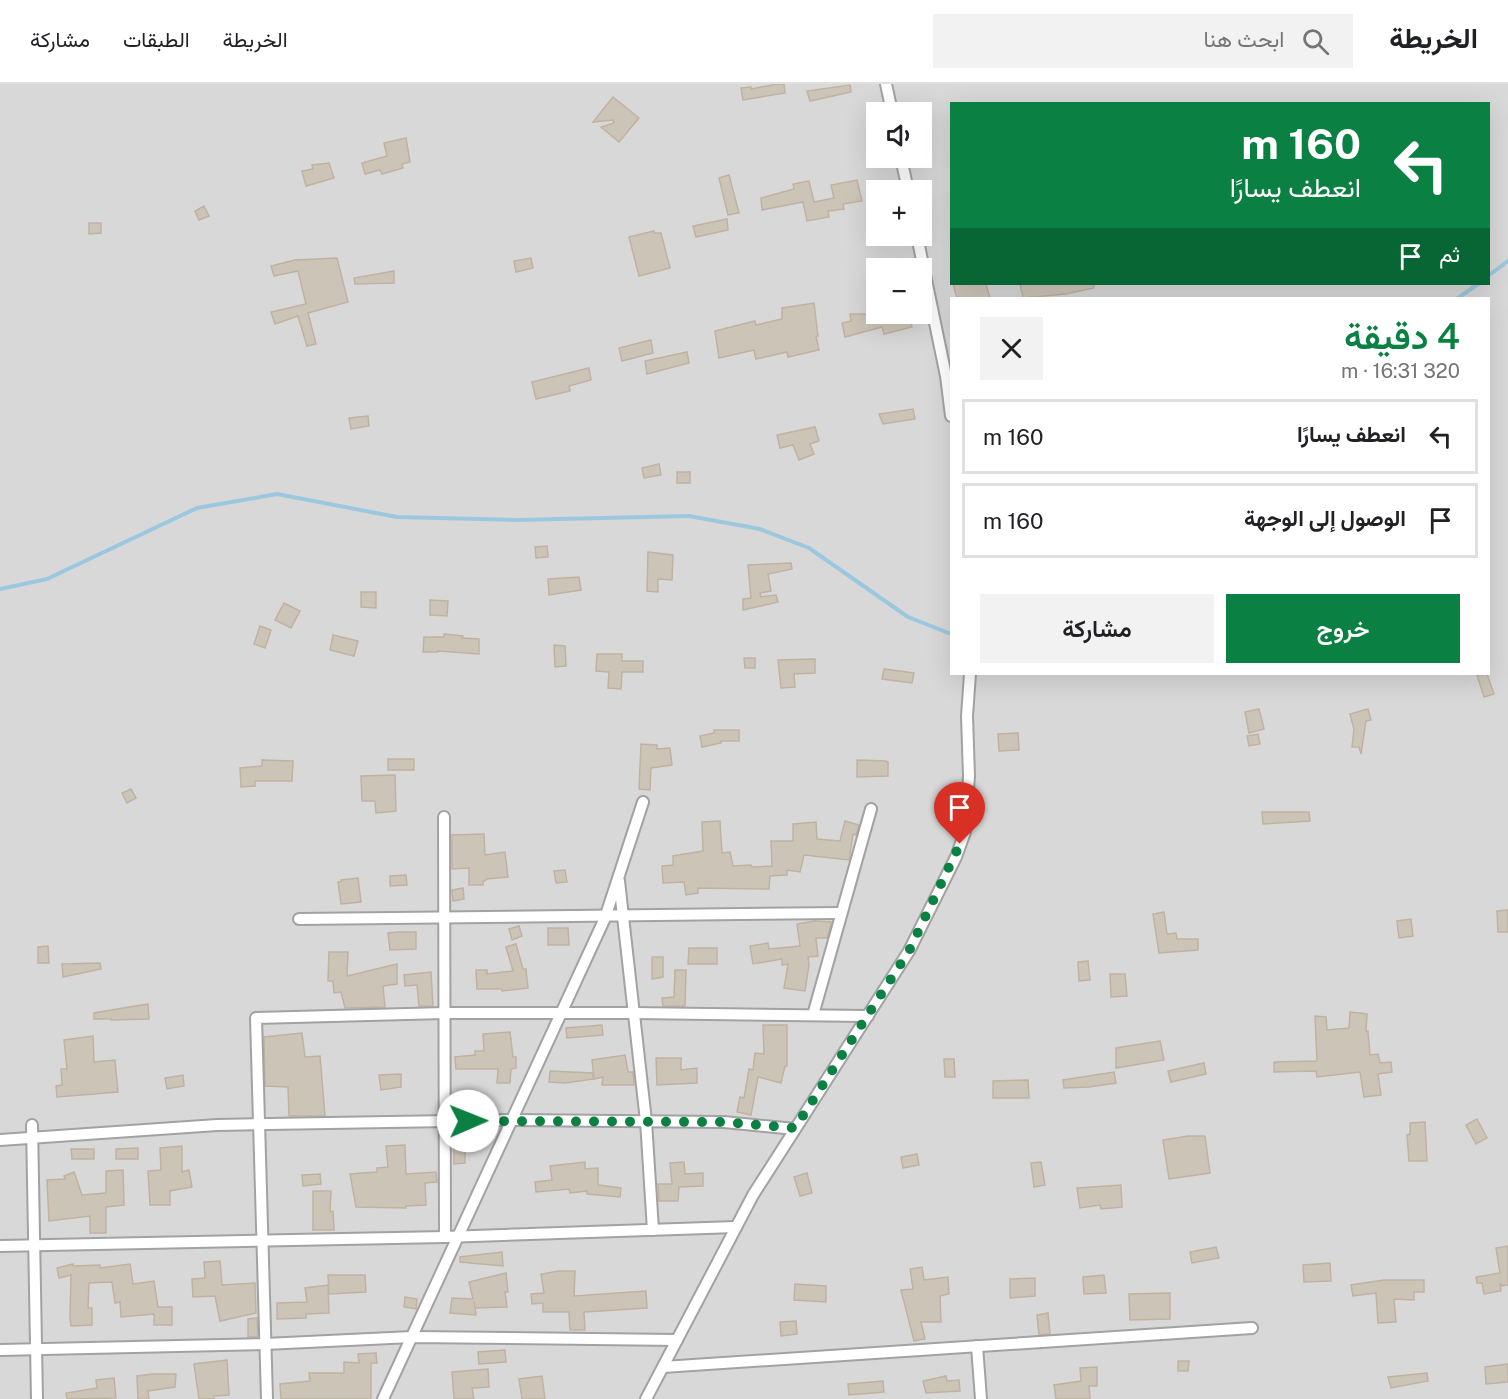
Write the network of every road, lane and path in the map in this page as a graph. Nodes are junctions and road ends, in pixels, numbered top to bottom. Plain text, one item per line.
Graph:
1 (886, 84) edge
2 (890, 102) edge
3 (919, 246) edge
4 (950, 408) edge
5 (970, 675) edge
6 (643, 802) dead end
7 (871, 809) dead end
8 (444, 817) dead end
9 (618, 876) junction
10 (841, 914) junction
11 (606, 915) junction
12 (623, 915) junction
13 (444, 917) junction
14 (299, 919) dead end
15 (561, 1012) junction
16 (634, 1012) junction
17 (445, 1013) junction
18 (813, 1015) junction
19 (868, 1016) junction
20 (512, 1120) junction
21 (445, 1121) junction
22 (646, 1121) junction
23 (32, 1125) dead end
24 (259, 1125) junction
25 (795, 1128) junction
26 (33, 1139) junction
27 (0, 1140) edge
28 (736, 1227) junction
29 (653, 1230) junction
30 (446, 1237) junction
31 (458, 1237) junction
32 (262, 1240) junction
33 (35, 1245) junction
34 (0, 1246) edge
35 (1252, 1328) dead end
36 (412, 1337) junction
37 (676, 1340) junction
38 (265, 1344) junction
39 (977, 1346) junction
40 (36, 1349) junction
41 (0, 1350) edge
42 (663, 1367) junction
43 (38, 1399) edge
44 (267, 1399) edge
45 (383, 1399) edge
46 (646, 1399) edge
47 (981, 1399) edge

1 - 2 street
3 - 4 street
5 - 19 street
6 - 9 street
7 - 10 street
8 - 13 street
9 - 11 street
9 - 12 street
10 - 12 street
10 - 18 street
11 - 12 street
11 - 13 street
11 - 15 street
12 - 16 street
13 - 14 street
13 - 17 street
15 - 16 street
15 - 17 street
15 - 20 street
16 - 18 street
16 - 22 street
17 - 21 street
17 - 24 street
18 - 19 street
19 - 25 street
20 - 21 street
20 - 22 street
20 - 31 street
21 - 24 street
21 - 30 street
22 - 25 street
22 - 29 street
23 - 26 street
24 - 26 street
24 - 32 street
25 - 28 street
26 - 27 street
26 - 33 street
28 - 29 street
28 - 37 street
29 - 31 street
30 - 31 street
30 - 32 street
31 - 36 street
32 - 33 street
32 - 38 street
33 - 34 street
33 - 40 street
35 - 39 street
36 - 37 street
36 - 38 street
36 - 45 street
37 - 42 street
38 - 40 street
38 - 44 street
39 - 42 street
39 - 47 street
40 - 41 street
40 - 43 street
42 - 46 street

